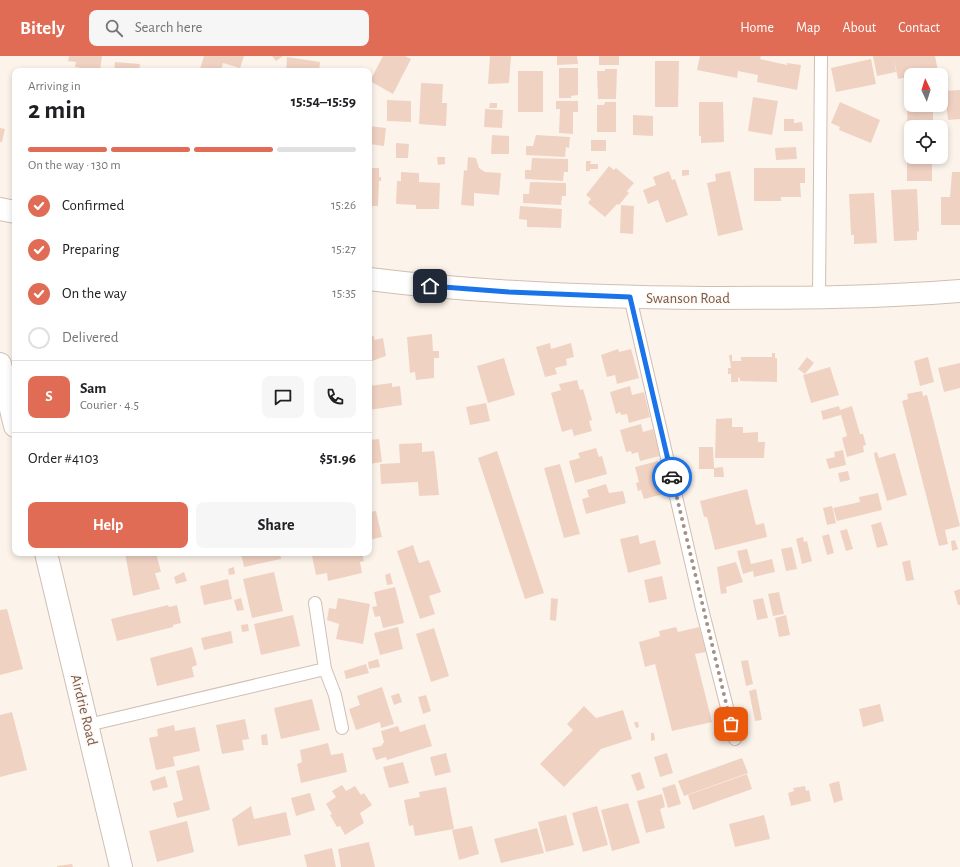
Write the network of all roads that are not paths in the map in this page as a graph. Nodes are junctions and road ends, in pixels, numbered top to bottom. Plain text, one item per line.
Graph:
1 (821, 56) edge
2 (0, 208) edge
3 (12, 211) edge
4 (372, 278) edge
5 (960, 291) edge
6 (630, 297) junction
7 (819, 298) junction
8 (1, 375) edge
9 (12, 415) edge
10 (47, 556) edge
11 (315, 603) dead end
12 (325, 668) junction
13 (88, 725) junction
14 (342, 728) dead end
15 (735, 739) dead end
16 (121, 867) edge

1 - 7 lane
2 - 3 main road
4 - 6 main road, Swanson Road
5 - 7 main road, Swanson Road
6 - 7 main road, Swanson Road
6 - 15 lane
8 - 9 main road
10 - 13 main road, Airdrie Road
11 - 12 lane
12 - 13 lane
12 - 14 lane
13 - 16 main road, Airdrie Road

